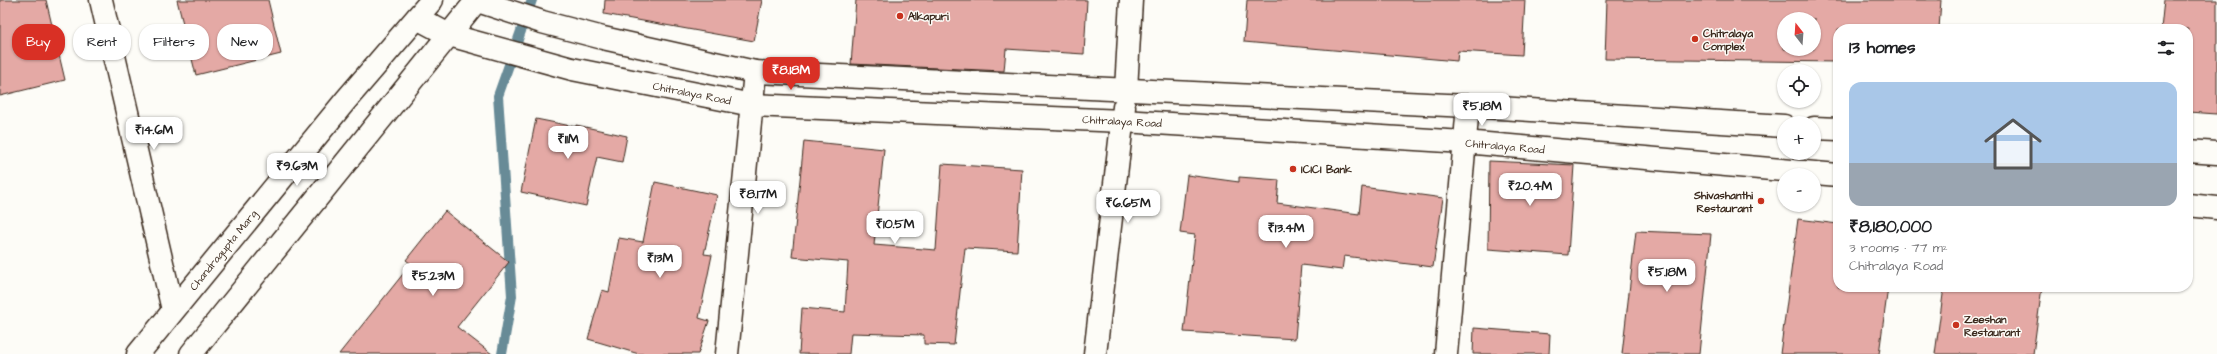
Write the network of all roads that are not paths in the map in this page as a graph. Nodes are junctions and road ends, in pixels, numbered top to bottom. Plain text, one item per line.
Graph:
1 (101, 0) edge
2 (432, 0) edge
3 (476, 0) edge
4 (1131, 0) edge
5 (417, 18) junction
6 (449, 34) junction
7 (756, 72) junction
8 (1126, 90) junction
9 (752, 105) junction
10 (1468, 106) junction
11 (1123, 121) junction
12 (1777, 126) edge
13 (1821, 128) edge
14 (1833, 129) edge
15 (1464, 142) junction
16 (2193, 151) edge
17 (2217, 153) edge
18 (1833, 175) edge
19 (2193, 206) edge
20 (2217, 208) edge
21 (173, 310) junction
22 (138, 354) edge
23 (191, 354) edge
24 (727, 354) edge
25 (1095, 354) edge
26 (1446, 354) edge

1 - 21 main road
2 - 5 main road, Chandragupta Marg
3 - 6 main road
3 - 7 main road
4 - 8 main road
5 - 6 main road, Chitralaya Road
5 - 21 main road, Chandragupta Marg
6 - 9 main road, Chitralaya Road
6 - 23 main road
7 - 8 main road
7 - 9 main road
8 - 10 main road
8 - 11 main road
9 - 11 main road, Chitralaya Road
9 - 24 main road
10 - 12 main road
10 - 15 main road
11 - 15 main road, Chitralaya Road
11 - 25 main road
13 - 14 main road
15 - 18 main road, Chitralaya Road
15 - 26 main road
16 - 17 main road
19 - 20 main road
21 - 22 main road, Chandragupta Marg

